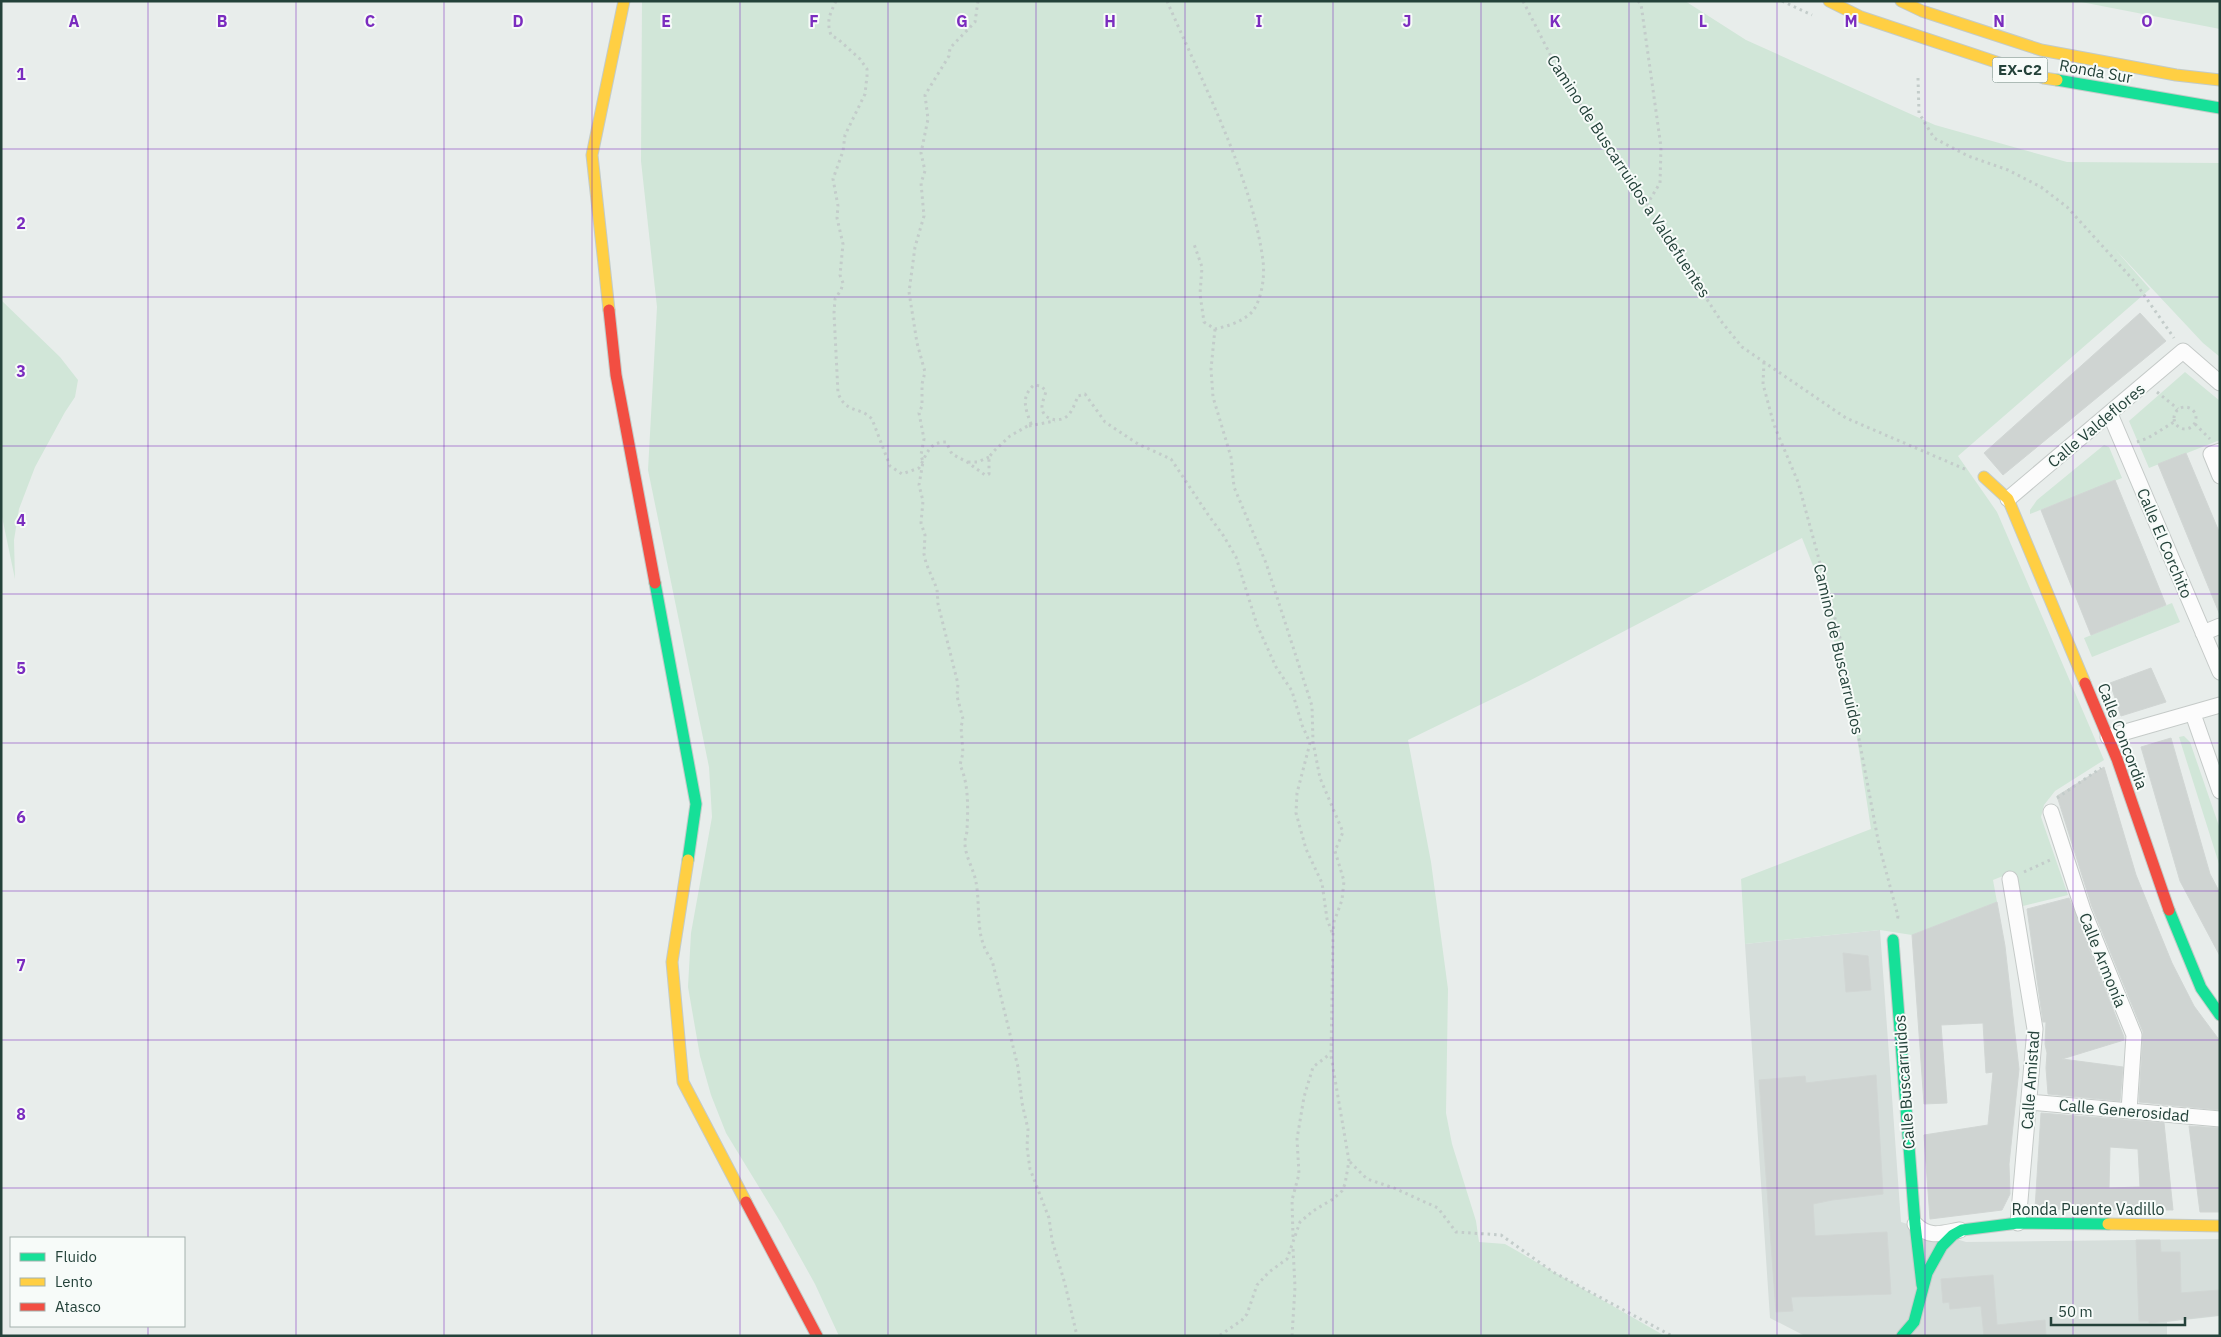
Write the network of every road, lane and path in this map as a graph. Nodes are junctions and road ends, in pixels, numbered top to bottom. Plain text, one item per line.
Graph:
1 (624, 1) edge
2 (836, 1) edge
3 (978, 1) edge
4 (1167, 1) edge
5 (1523, 1) edge
6 (1638, 1) edge
7 (1829, 1) edge
8 (1901, 1) edge
9 (1918, 78) dead end
10 (2220, 80) edge
11 (2220, 108) edge
12 (1646, 206) junction
13 (1194, 244) dead end
14 (1214, 329) junction
15 (2183, 351) junction
16 (1764, 361) junction
17 (2145, 383) junction
18 (2220, 383) edge
19 (2178, 409) junction
20 (2110, 414) junction
21 (1058, 420) junction
22 (2174, 422) junction
23 (2195, 424) junction
24 (1028, 426) junction
25 (2125, 446) junction
26 (2217, 447) edge
27 (989, 457) junction
28 (923, 462) junction
29 (967, 462) junction
30 (2220, 476) edge
31 (1984, 477) joint
32 (2008, 499) junction
33 (2220, 626) edge
34 (2203, 633) junction
35 (2220, 672) edge
36 (2220, 705) edge
37 (2193, 714) junction
38 (2108, 737) junction
39 (2117, 759) junction
40 (2220, 791) edge
41 (2051, 812) joint
42 (2065, 854) junction
43 (2010, 879) joint
44 (1333, 935) junction
45 (1893, 940) joint
46 (2220, 1015) edge
47 (1331, 1054) junction
48 (2028, 1102) junction
49 (2129, 1111) junction
50 (2220, 1119) edge
51 (1349, 1161) junction
52 (2018, 1223) junction
53 (1915, 1224) junction
54 (2220, 1226) edge
55 (1962, 1230) junction
56 (1293, 1242) junction
57 (1923, 1290) junction
58 (816, 1336) edge
59 (1077, 1336) edge
60 (1218, 1336) edge
61 (1292, 1336) edge
62 (1672, 1336) edge
63 (1902, 1336) edge

1 - 58 main road
2 - 28 path
3 - 28 path
4 - 14 path
5 - 12 path, Camino de Buscarruidos a Valdefuentes
6 - 12 path
7 - 11 main road, Ronda Sur / EX-C2
8 - 10 main road, Ronda Sur / EX-C2
9 - 15 path
12 - 16 path, Camino de Buscarruidos a Valdefuentes
13 - 14 path
14 - 44 path
15 - 17 street, Calle Valdeflores
15 - 18 street
16 - 31 path, Camino de Buscarruidos a Valdefuentes
16 - 45 path, Camino de Buscarruidos
17 - 19 path
17 - 20 street, Calle Valdeflores
19 - 22 path
19 - 23 path
20 - 25 street, Calle El Corchito
20 - 32 street, Calle Valdeflores
21 - 24 path
21 - 24 path
21 - 44 path
22 - 23 path
22 - 25 path
23 - 26 path
24 - 27 path
25 - 34 street, Calle El Corchito
26 - 30 street
27 - 29 path
27 - 29 path
28 - 29 path
28 - 59 path
31 - 32 main road, Calle Concordia
32 - 38 main road, Calle Concordia
33 - 34 street
34 - 35 street, Calle El Corchito
36 - 37 street
37 - 38 street
37 - 40 street
38 - 39 main road, Calle Concordia
39 - 41 path
39 - 46 main road, Calle Concordia
41 - 42 street, Calle Armonía
42 - 43 path
42 - 49 street, Calle Armonía
43 - 48 street, Calle Amistad
44 - 47 path
45 - 53 main road, Calle Buscarruidos
47 - 51 path
47 - 56 path
48 - 49 street, Calle Generosidad
48 - 52 street, Calle Amistad
49 - 50 street, Calle Generosidad
51 - 56 path
51 - 62 path
52 - 54 main road, Ronda Puente Vadillo
52 - 55 main road, Ronda Puente Vadillo
53 - 55 street
53 - 57 main road, Calle Buscarruidos
55 - 57 main road
56 - 60 path
56 - 61 path
57 - 63 main road

